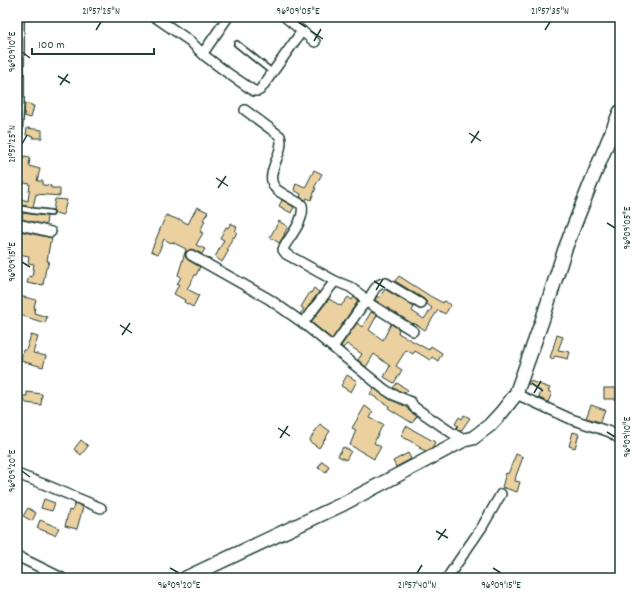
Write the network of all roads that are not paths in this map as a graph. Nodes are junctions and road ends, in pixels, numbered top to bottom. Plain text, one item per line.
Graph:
1 (19, 17) edge
2 (155, 17) edge
3 (228, 17) edge
4 (285, 17) edge
5 (302, 31) junction
6 (315, 42) dead end
7 (237, 44) dead end
8 (203, 53) junction
9 (272, 72) junction
10 (245, 110) dead end
11 (620, 112) edge
12 (17, 135) edge
13 (17, 208) edge
14 (51, 213) dead end
15 (17, 224) edge
16 (50, 232) dead end
17 (191, 255) dead end
18 (335, 281) junction
19 (367, 302) junction
20 (421, 304) dead end
21 (303, 323) junction
22 (413, 331) dead end
23 (333, 347) junction
24 (516, 394) junction
25 (620, 439) edge
26 (464, 440) junction
27 (17, 474) edge
28 (501, 494) dead end
29 (101, 508) dead end
30 (17, 556) edge
31 (62, 578) edge
32 (186, 578) edge
33 (447, 578) edge

1 - 12 street
2 - 8 street
3 - 8 street
4 - 5 street
5 - 6 street
5 - 9 street
7 - 9 lane
8 - 9 street
10 - 18 street
11 - 24 street
13 - 14 lane
15 - 16 street
17 - 21 street
18 - 19 street
18 - 21 street
19 - 20 street
19 - 22 street
19 - 23 street
21 - 23 street
23 - 26 street
24 - 25 street
24 - 26 street
26 - 32 street
27 - 29 street
28 - 33 street
30 - 31 street

